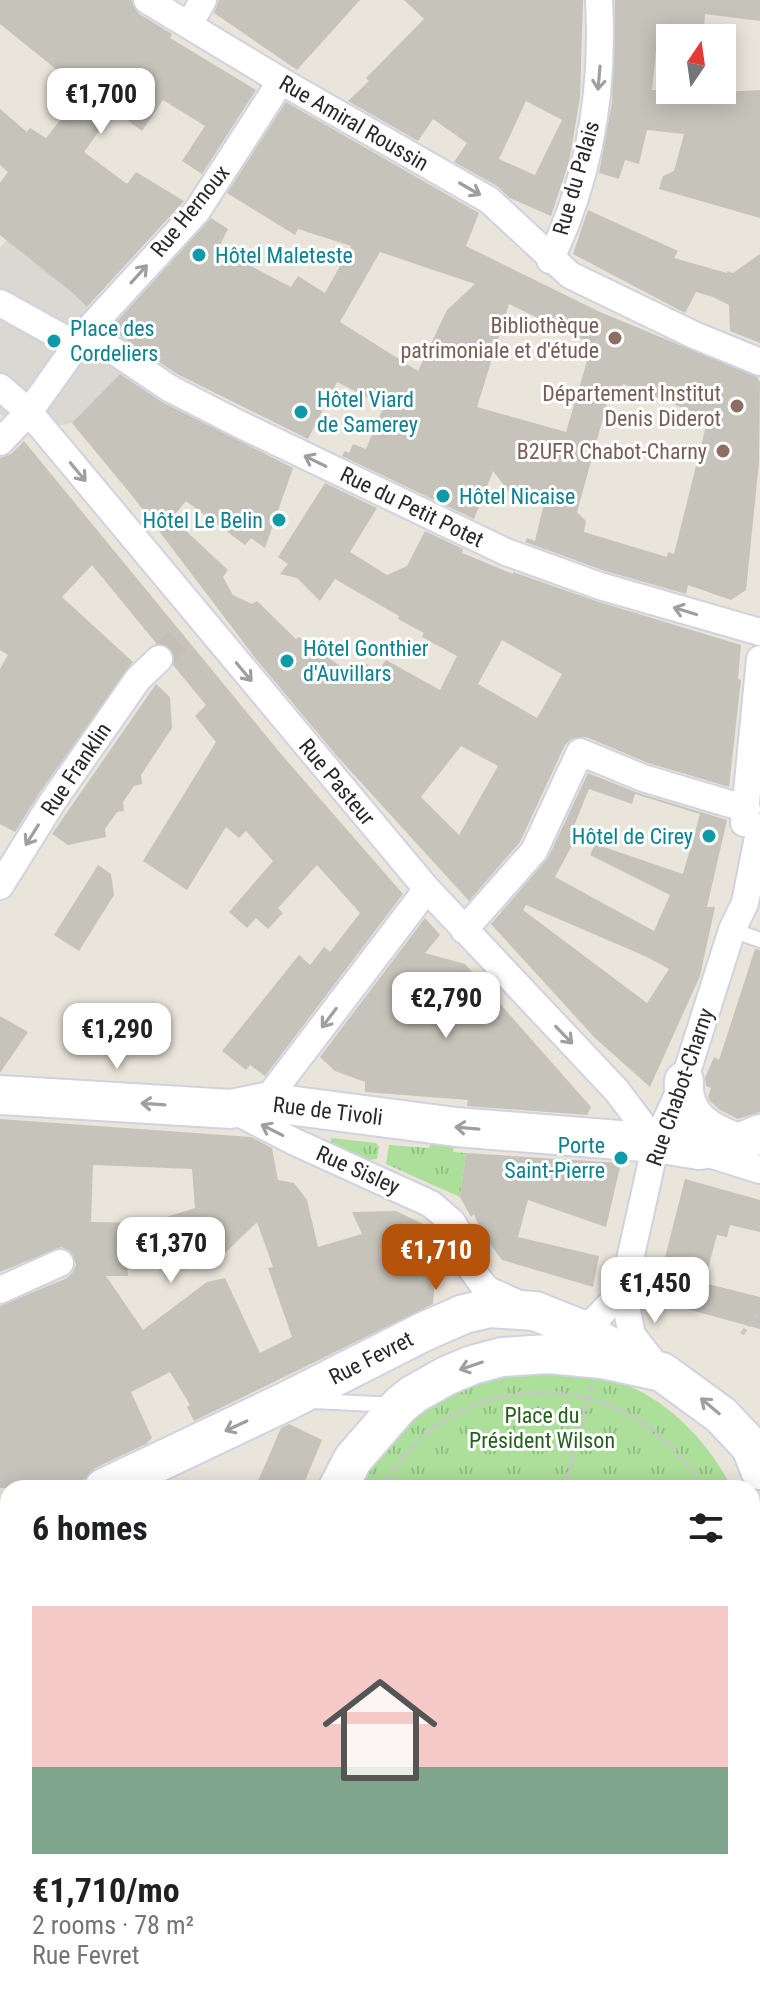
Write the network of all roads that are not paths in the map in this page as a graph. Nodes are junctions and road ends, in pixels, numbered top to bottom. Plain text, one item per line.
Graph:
1 (147, 0) edge
2 (203, 0) edge
3 (599, 0) edge
4 (189, 25) junction
5 (281, 81) junction
6 (550, 260) junction
7 (0, 303) edge
8 (81, 338) junction
9 (760, 362) edge
10 (0, 387) edge
11 (29, 412) junction
12 (0, 442) edge
13 (760, 632) edge
14 (159, 659) tunnel mouth
15 (760, 659) edge
16 (760, 740) edge
17 (760, 777) edge
18 (747, 815) edge
19 (0, 886) edge
20 (427, 889) junction
21 (472, 924) junction
22 (732, 930) junction
23 (760, 940) edge
24 (684, 1081) junction
25 (0, 1095) edge
26 (248, 1106) junction
27 (656, 1143) junction
28 (753, 1149) edge
29 (60, 1263) dead end
30 (0, 1290) edge
31 (623, 1291) junction
32 (535, 1311) junction
33 (580, 1329) junction
34 (548, 1354) junction
35 (652, 1369) junction
36 (289, 1400) junction
37 (400, 1405) junction
38 (757, 1454) edge
39 (121, 1480) edge
40 (342, 1480) edge

1 - 4 street, Rue Amiral Roussin
2 - 4 street
3 -> 6 street, Rue du Palais
4 - 5 street, Rue Amiral Roussin
5 -> 6 street, Rue Amiral Roussin
8 -> 5 street, Rue Hernoux
6 - 9 street, Rue Amiral Roussin
7 - 8 street
8 - 11 street
13 -> 8 street, Rue du Petit Potet
10 - 11 street
11 - 12 street
11 -> 20 street, Rue Pasteur
14 -> 19 street, Rue Franklin
15 - 18 street, Rue Chabot-Charny
16 - 17 street
18 - 21 street
18 - 22 street, Rue Chabot-Charny
20 - 21 street, Rue Pasteur
20 -> 26 street
21 -> 27 street, Rue Pasteur
22 - 23 lane
22 - 24 street, Rue Chabot-Charny
24 - 27 street, Rue Chabot-Charny
24 - 28 main road
26 -> 25 main road, Rue de Tivoli
27 -> 26 main road, Rue de Tivoli
32 -> 26 street, Rue Sisley
27 - 28 main road, Rue de Tivoli
27 - 31 street, Rue Chabot-Charny
29 - 30 street
31 - 33 street
31 - 35 street, Rue Chabot-Charny
32 - 33 main road, Rue Fevret
32 - 36 main road, Rue Fevret
33 - 34 street
33 - 35 main road, Rue Fevret
34 - 35 main road
34 -> 37 main road
38 -> 35 main road
36 - 37 lane
36 -> 39 main road, Rue Fevret
37 - 40 main road

